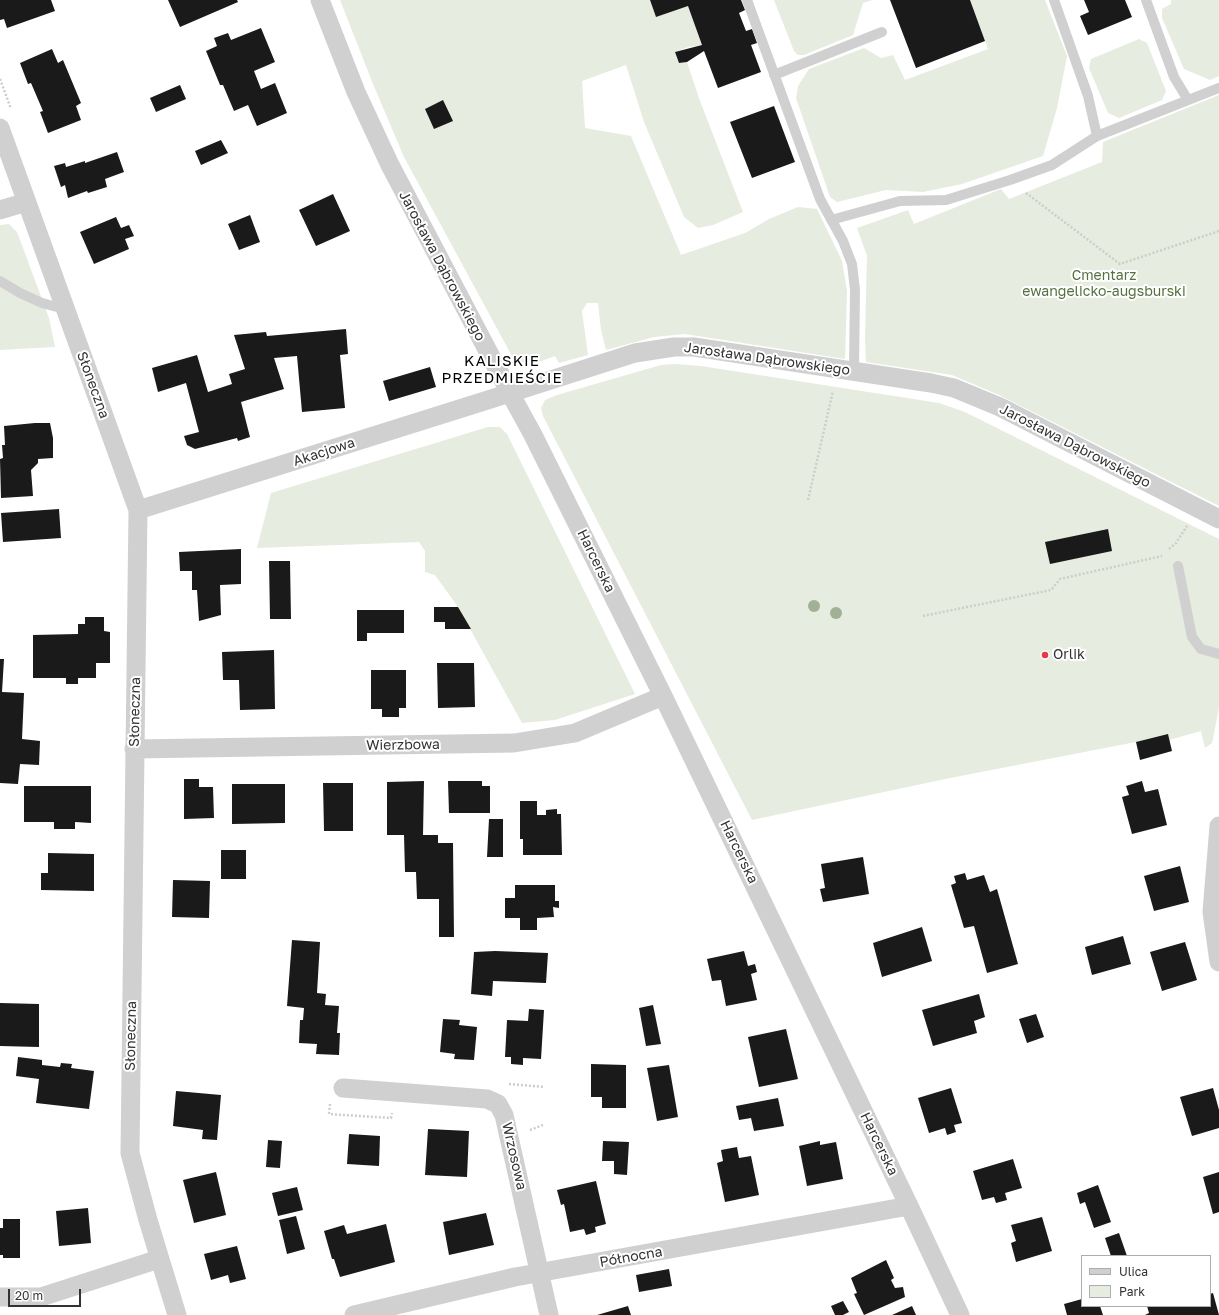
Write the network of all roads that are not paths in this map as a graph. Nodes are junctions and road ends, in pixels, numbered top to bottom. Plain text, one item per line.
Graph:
1 (320, 0) edge
2 (747, 0) edge
3 (1054, 0) edge
4 (1146, 0) edge
5 (882, 32) dead end
6 (774, 75) junction
7 (1219, 88) edge
8 (1188, 100) junction
9 (0, 128) edge
10 (1097, 136) junction
11 (27, 202) junction
12 (0, 210) edge
13 (831, 220) junction
14 (0, 281) edge
15 (65, 307) junction
16 (854, 371) junction
17 (510, 393) junction
18 (138, 510) junction
19 (1219, 519) edge
20 (1178, 566) dead end
21 (1219, 654) edge
22 (663, 696) junction
23 (134, 750) junction
24 (1219, 826) edge
25 (1219, 962) edge
26 (343, 1088) dead end
27 (909, 1206) junction
28 (159, 1259) junction
29 (540, 1274) junction
30 (0, 1297) edge
31 (177, 1315) edge
32 (354, 1315) edge
33 (549, 1315) edge
34 (960, 1315) edge

1 - 17 street, Jarosława Dąbrowskiego
2 - 6 lane
3 - 10 lane
4 - 8 lane
5 - 6 lane
6 - 13 lane
7 - 8 lane
8 - 10 lane
9 - 11 street, Słoneczna
10 - 13 lane
11 - 12 street
11 - 15 street, Słoneczna
13 - 16 lane
14 - 15 lane
15 - 18 street, Słoneczna
16 - 17 street, Jarosława Dąbrowskiego
16 - 19 street, Jarosława Dąbrowskiego
17 - 18 street, Akacjowa
17 - 22 street, Harcerska
18 - 23 street, Słoneczna
20 - 21 lane
22 - 23 street, Wierzbowa
22 - 27 street, Harcerska
23 - 28 street, Słoneczna
24 - 25 street
26 - 29 street, Wrzosowa
27 - 29 street, Północna
27 - 34 street, Harcerska
28 - 30 street
28 - 31 street, Słoneczna
29 - 32 street, Północna
29 - 33 street, Wrzosowa

